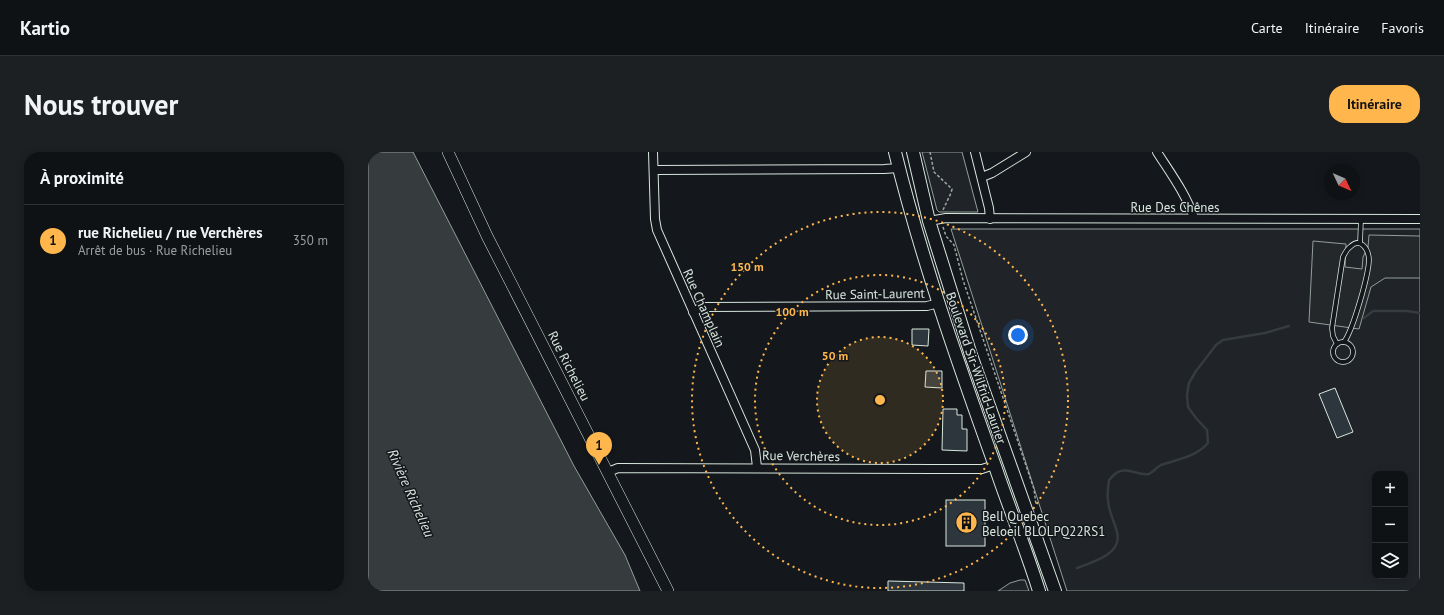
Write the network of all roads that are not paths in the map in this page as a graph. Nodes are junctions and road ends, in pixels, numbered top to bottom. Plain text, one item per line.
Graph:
1 (448, 152) edge
2 (653, 152) edge
3 (896, 152) edge
4 (912, 152) edge
5 (975, 152) edge
6 (1026, 152) edge
7 (1157, 152) edge
8 (899, 168) junction
9 (654, 170) junction
10 (982, 177) junction
11 (1194, 218) junction
12 (990, 219) junction
13 (1361, 219) junction
14 (1420, 219) edge
15 (930, 220) junction
16 (1360, 243) junction
17 (939, 303) junction
18 (693, 312) junction
19 (1344, 342) junction
20 (1337, 344) junction
21 (994, 465) junction
22 (757, 467) junction
23 (608, 472) junction
24 (668, 591) edge
25 (1039, 591) edge
26 (1055, 591) edge

1 - 23 main road, Rue Richelieu
2 - 9 street, Rue Champlain
3 - 8 main road, Boulevard Sir-Wilfrid-Laurier
4 - 15 main road, Boulevard Sir-Wilfrid-Laurier
5 - 10 street
6 - 10 street
7 - 11 street
8 - 9 street
8 - 17 main road, Boulevard Sir-Wilfrid-Laurier
9 - 18 street, Rue Champlain
10 - 12 street
11 - 12 street, Rue Des Chênes
11 - 13 street, Rue Des Chênes
12 - 15 street, Rue Des Chênes
13 - 14 street, Rue Des Chênes
13 - 16 lane
15 - 26 main road, Boulevard Sir-Wilfrid-Laurier
16 - 19 lane
16 - 20 lane
17 - 18 street, Rue Saint-Laurent
17 - 21 main road, Boulevard Sir-Wilfrid-Laurier
18 - 22 street, Rue Champlain
19 - 20 lane
19 - 20 lane
21 - 22 street, Rue Verchères
21 - 25 main road, Boulevard Sir-Wilfrid-Laurier
22 - 23 street, Rue Verchères
23 - 24 main road, Rue Richelieu

